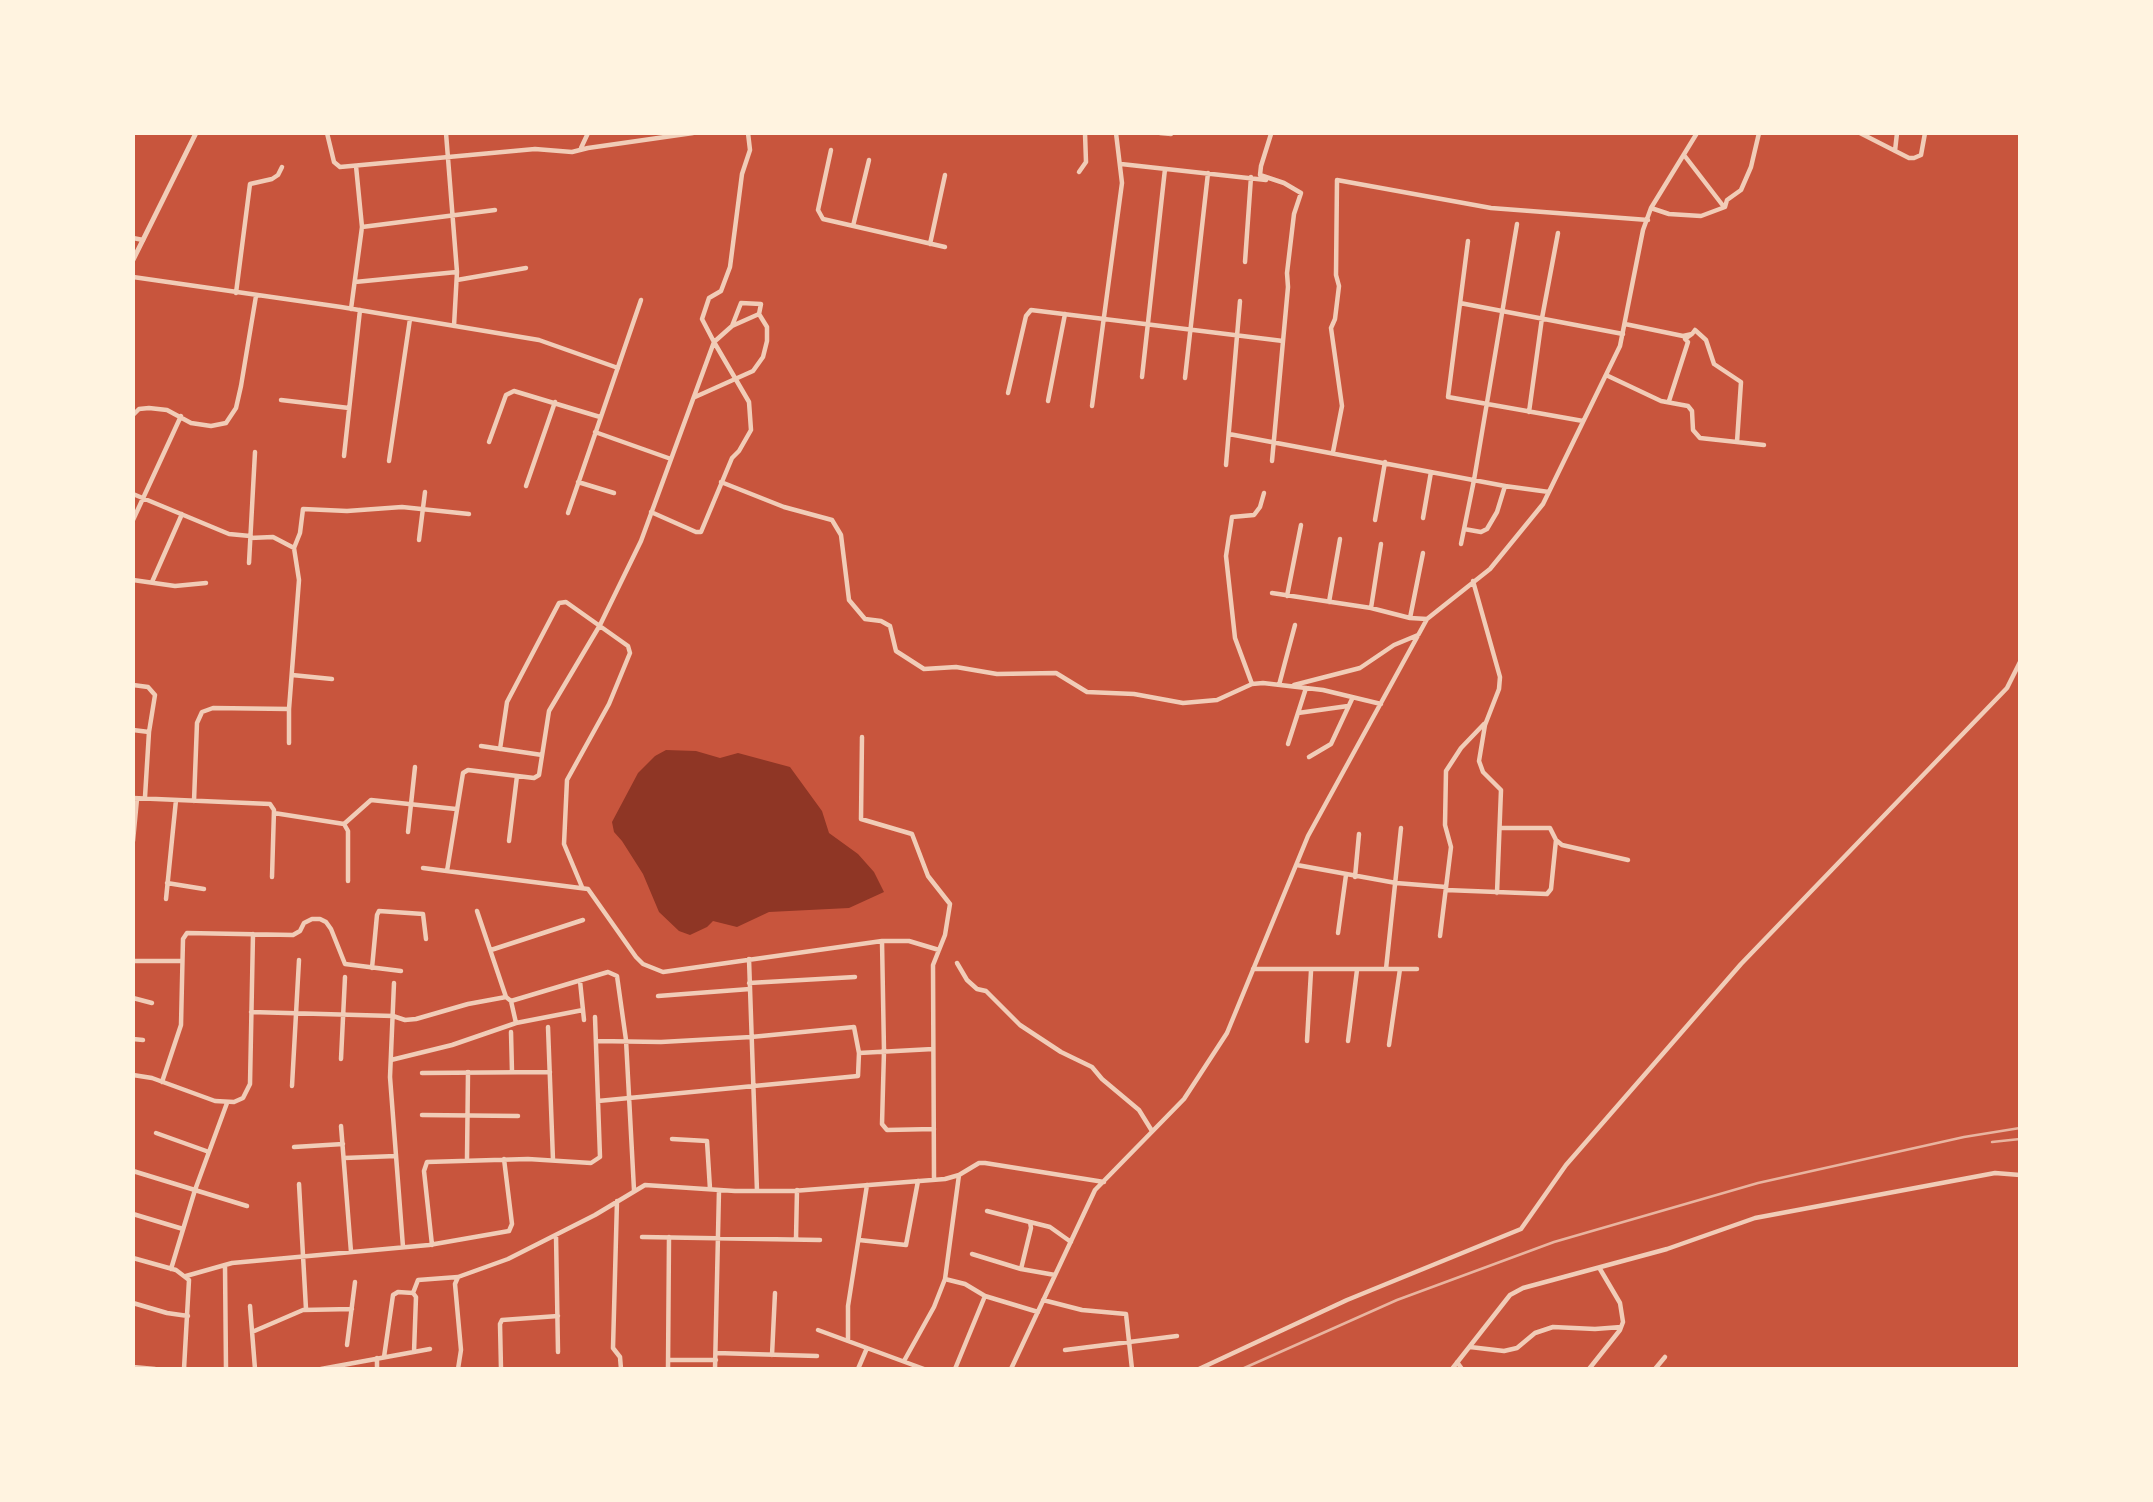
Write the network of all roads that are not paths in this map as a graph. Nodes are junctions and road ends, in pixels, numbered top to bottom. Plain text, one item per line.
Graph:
1 (196, 133) edge
2 (327, 133) edge
3 (446, 133) edge
4 (587, 133) edge
5 (693, 133) edge
6 (748, 133) edge
7 (1085, 133) edge
8 (1116, 133) edge
9 (1160, 133) edge
10 (1697, 133) edge
11 (1759, 133) edge
12 (1860, 133) edge
13 (1896, 133) edge
14 (1925, 133) edge
15 (1171, 134) edge
16 (1271, 134) edge
17 (581, 149) junction
18 (831, 150) dead end
19 (1895, 151) junction
20 (1684, 155) junction
21 (448, 158) junction
22 (869, 160) dead end
23 (1121, 164) junction
24 (356, 166) junction
25 (282, 167) dead end
26 (1166, 169) junction
27 (1079, 172) dead end
28 (1208, 173) junction
29 (945, 175) dead end
30 (1251, 177) junction
31 (1284, 183) junction
32 (1725, 207) junction
33 (1651, 208) junction
34 (495, 210) dead end
35 (453, 216) junction
36 (1648, 220) junction
37 (1517, 224) dead end
38 (853, 226) junction
39 (362, 227) junction
40 (1558, 233) dead end
41 (133, 238) edge
42 (143, 240) junction
43 (1468, 241) dead end
44 (930, 244) junction
45 (945, 247) dead end
46 (133, 260) edge
47 (1245, 262) dead end
48 (526, 268) dead end
49 (457, 272) junction
50 (133, 277) edge
51 (457, 280) junction
52 (355, 282) junction
53 (236, 293) junction
54 (256, 296) junction
55 (641, 300) dead end
56 (1240, 301) dead end
57 (1460, 303) junction
58 (351, 309) junction
59 (360, 310) junction
60 (1502, 311) junction
61 (759, 314) junction
62 (1065, 314) junction
63 (1542, 318) junction
64 (410, 319) junction
65 (1104, 320) junction
66 (1625, 324) junction
67 (1148, 325) junction
68 (454, 326) junction
69 (732, 326) junction
70 (1190, 331) junction
71 (1622, 334) junction
72 (1692, 334) junction
73 (1237, 335) junction
74 (1283, 341) junction
75 (715, 342) junction
76 (618, 368) junction
77 (1606, 375) junction
78 (1142, 377) dead end
79 (1185, 377) dead end
80 (736, 379) junction
81 (1009, 393) dead end
82 (694, 398) junction
83 (281, 400) dead end
84 (1048, 401) dead end
85 (1669, 401) junction
86 (555, 402) junction
87 (1487, 404) junction
88 (1092, 406) dead end
89 (349, 408) junction
90 (1530, 412) junction
91 (133, 415) edge
92 (181, 416) junction
93 (600, 417) junction
94 (1583, 421) junction
95 (595, 432) junction
96 (1229, 434) junction
97 (1274, 441) junction
98 (489, 442) dead end
99 (1737, 442) junction
100 (1764, 445) dead end
101 (255, 452) dead end
102 (1334, 453) junction
103 (344, 456) dead end
104 (671, 459) junction
105 (389, 461) dead end
106 (1272, 461) dead end
107 (1385, 462) junction
108 (1226, 465) dead end
109 (1431, 472) junction
110 (1474, 480) junction
111 (578, 482) junction
112 (722, 482) junction
113 (526, 486) dead end
114 (1504, 486) junction
115 (425, 492) dead end
116 (1549, 492) junction
117 (614, 493) dead end
118 (1264, 493) dead end
119 (133, 494) edge
120 (142, 498) junction
121 (423, 509) junction
122 (651, 512) junction
123 (568, 513) dead end
124 (182, 514) junction
125 (469, 514) dead end
126 (1423, 518) dead end
127 (133, 520) edge
128 (1375, 520) dead end
129 (1301, 525) dead end
130 (1464, 529) junction
131 (250, 537) junction
132 (1340, 539) dead end
133 (419, 540) dead end
134 (1381, 544) dead end
135 (1461, 544) dead end
136 (294, 548) junction
137 (1423, 553) dead end
138 (249, 563) dead end
139 (133, 580) edge
140 (1473, 581) junction
141 (152, 583) junction
142 (206, 583) dead end
143 (1272, 593) dead end
144 (1287, 596) junction
145 (1329, 602) junction
146 (1371, 608) junction
147 (1410, 618) junction
148 (1427, 619) junction
149 (600, 625) junction
150 (1295, 625) dead end
151 (1419, 635) junction
152 (2020, 662) edge
153 (292, 675) junction
154 (332, 679) dead end
155 (1252, 684) junction
156 (133, 685) edge
157 (1279, 685) junction
158 (1290, 686) junction
159 (1306, 688) junction
160 (1352, 699) junction
161 (1381, 704) junction
162 (1348, 706) junction
163 (289, 709) junction
164 (1298, 713) junction
165 (1485, 723) junction
166 (133, 730) edge
167 (149, 732) junction
168 (862, 737) dead end
169 (289, 743) dead end
170 (1288, 744) dead end
171 (481, 746) dead end
172 (500, 749) junction
173 (543, 755) junction
174 (1309, 757) dead end
175 (415, 767) dead end
176 (517, 776) junction
177 (145, 797) junction
178 (135, 798) edge
179 (176, 800) junction
180 (194, 801) junction
181 (411, 804) junction
182 (456, 809) junction
183 (274, 813) junction
184 (344, 824) junction
185 (1401, 828) dead end
186 (1500, 828) junction
187 (408, 832) dead end
188 (1359, 834) dead end
189 (1556, 840) junction
190 (133, 841) edge
191 (509, 841) dead end
192 (1628, 860) dead end
193 (1297, 865) junction
194 (423, 868) dead end
195 (447, 871) junction
196 (1346, 876) junction
197 (272, 877) dead end
198 (1355, 877) junction
199 (348, 881) dead end
200 (167, 883) junction
201 (1396, 883) junction
202 (583, 887) junction
203 (1446, 888) junction
204 (204, 889) dead end
205 (1497, 892) junction
206 (166, 899) dead end
207 (477, 911) dead end
208 (583, 920) dead end
209 (1338, 933) dead end
210 (253, 934) junction
211 (1440, 936) dead end
212 (426, 939) dead end
213 (882, 940) junction
214 (490, 950) junction
215 (939, 950) junction
216 (299, 960) dead end
217 (748, 960) junction
218 (133, 961) edge
219 (182, 961) junction
220 (957, 963) dead end
221 (372, 968) junction
222 (1253, 969) junction
223 (1386, 969) junction
224 (1400, 969) junction
225 (1417, 969) dead end
226 (1357, 970) junction
227 (401, 971) dead end
228 (1311, 971) junction
229 (345, 977) dead end
230 (855, 978) dead end
231 (580, 981) junction
232 (394, 983) dead end
233 (749, 986) junction
234 (657, 996) dead end
235 (506, 997) junction
236 (133, 999) edge
237 (511, 1001) junction
238 (152, 1003) dead end
239 (583, 1010) junction
240 (251, 1012) junction
241 (294, 1012) junction
242 (343, 1015) junction
243 (393, 1016) junction
244 (596, 1017) dead end
245 (584, 1020) dead end
246 (516, 1023) junction
247 (548, 1027) dead end
248 (511, 1032) dead end
249 (751, 1037) junction
250 (133, 1038) edge
251 (143, 1040) dead end
252 (626, 1040) junction
253 (596, 1041) junction
254 (1307, 1041) dead end
255 (1348, 1041) dead end
256 (1389, 1045) dead end
257 (933, 1049) junction
258 (884, 1051) junction
259 (859, 1053) junction
260 (341, 1059) dead end
261 (391, 1060) junction
262 (468, 1072) junction
263 (512, 1072) junction
264 (550, 1072) junction
265 (422, 1073) dead end
266 (133, 1075) edge
267 (162, 1082) junction
268 (754, 1085) junction
269 (292, 1086) dead end
270 (628, 1096) junction
271 (597, 1101) junction
272 (227, 1103) junction
273 (422, 1115) dead end
274 (467, 1116) junction
275 (518, 1116) dead end
276 (341, 1126) dead end
277 (934, 1129) junction
278 (1152, 1131) junction
279 (156, 1133) dead end
280 (672, 1139) dead end
281 (343, 1144) junction
282 (294, 1147) dead end
283 (209, 1152) junction
284 (396, 1156) junction
285 (344, 1158) junction
286 (504, 1159) junction
287 (467, 1160) junction
288 (552, 1160) junction
289 (133, 1171) edge
290 (959, 1175) junction
291 (2020, 1175) edge
292 (934, 1180) junction
293 (918, 1181) junction
294 (1104, 1182) junction
295 (299, 1184) dead end
296 (867, 1185) junction
297 (710, 1189) junction
298 (195, 1190) junction
299 (634, 1190) junction
300 (719, 1190) junction
301 (797, 1190) junction
302 (757, 1191) junction
303 (617, 1201) junction
304 (247, 1206) dead end
305 (986, 1211) dead end
306 (133, 1214) edge
307 (1030, 1222) junction
308 (183, 1228) junction
309 (556, 1235) junction
310 (642, 1237) dead end
311 (669, 1237) junction
312 (719, 1237) junction
313 (796, 1239) junction
314 (820, 1240) dead end
315 (859, 1240) junction
316 (1071, 1242) junction
317 (432, 1245) junction
318 (403, 1248) junction
319 (351, 1252) junction
320 (972, 1254) dead end
321 (303, 1257) junction
322 (133, 1258) edge
323 (225, 1265) junction
324 (171, 1269) junction
325 (1021, 1269) junction
326 (1600, 1269) junction
327 (1055, 1275) junction
328 (186, 1276) junction
329 (458, 1277) junction
330 (945, 1279) junction
331 (355, 1282) dead end
332 (413, 1293) junction
333 (775, 1293) dead end
334 (985, 1296) junction
335 (1043, 1300) junction
336 (133, 1303) edge
337 (250, 1306) dead end
338 (306, 1309) junction
339 (352, 1309) junction
340 (1038, 1312) junction
341 (188, 1316) junction
342 (558, 1316) junction
343 (1621, 1327) junction
344 (818, 1330) dead end
345 (252, 1332) junction
346 (1177, 1336) dead end
347 (848, 1341) junction
348 (1129, 1343) junction
349 (347, 1345) dead end
350 (1469, 1347) junction
351 (867, 1348) junction
352 (430, 1349) dead end
353 (1065, 1350) dead end
354 (414, 1352) junction
355 (558, 1352) dead end
356 (716, 1353) junction
357 (772, 1355) junction
358 (817, 1356) dead end
359 (384, 1357) junction
360 (1665, 1357) dead end
361 (377, 1358) junction
362 (667, 1360) junction
363 (716, 1360) junction
364 (905, 1361) junction
365 (1457, 1362) junction
366 (133, 1367) edge
367 (340, 1367) edge
368 (910, 1367) edge
369 (155, 1369) edge
370 (184, 1369) edge
371 (226, 1369) edge
372 (255, 1369) edge
373 (321, 1369) edge
374 (377, 1369) edge
375 (458, 1369) edge
376 (501, 1369) edge
377 (621, 1369) edge
378 (668, 1369) edge
379 (715, 1369) edge
380 (858, 1369) edge
381 (923, 1369) edge
382 (955, 1369) edge
383 (1011, 1369) edge
384 (1132, 1369) edge
385 (1199, 1369) edge
386 (1452, 1369) edge
387 (1462, 1369) edge
388 (1589, 1369) edge
389 (1655, 1369) edge

1 - 42 street
2 - 24 street
3 - 21 street
4 - 17 street
5 - 17 street
6 - 75 street
7 - 27 street
8 - 23 street
9 - 15 street
10 - 20 street
11 - 32 street
12 - 19 street
13 - 19 street
14 - 19 street
16 - 31 street
17 - 21 street
18 - 38 street
20 - 32 street
20 - 33 street
21 - 24 street
21 - 35 street
22 - 38 street
23 - 26 street
23 - 65 street
24 - 39 street
25 - 53 street
26 - 28 street
26 - 67 street
28 - 30 street
28 - 70 street
29 - 44 street
30 - 31 street
30 - 47 street
31 - 74 street
32 - 33 street
33 - 36 street
34 - 35 street
35 - 39 street
35 - 49 street
36 - 66 street
36 - 102 street
37 - 60 street
38 - 44 street
39 - 52 street
40 - 63 street
41 - 42 street
42 - 46 street
43 - 57 street
44 - 45 street
48 - 51 street
49 - 51 street
49 - 52 street
50 - 53 street
51 - 68 street
52 - 58 street
53 - 54 street
54 - 58 street
54 - 92 street
55 - 76 street
56 - 73 street
57 - 60 street
57 - 87 street
58 - 59 street
59 - 64 street
59 - 89 street
60 - 63 street
60 - 87 street
61 - 69 street
61 - 69 street
61 - 80 street
62 - 65 street
62 - 81 street
62 - 84 street
63 - 71 street
63 - 90 street
64 - 68 street
64 - 105 street
65 - 67 street
65 - 88 street
66 - 71 street
66 - 72 street
67 - 70 street
67 - 78 street
68 - 76 street
69 - 75 street
70 - 73 street
70 - 79 street
71 - 77 street
72 - 85 street
72 - 99 street
73 - 74 street
73 - 96 street
74 - 97 street
75 - 80 street
75 - 82 street
76 - 93 street
77 - 85 street
77 - 94 street
80 - 82 street
80 - 112 street
82 - 104 street
83 - 89 street
85 - 99 street
86 - 93 street
86 - 98 street
86 - 113 street
87 - 90 street
87 - 110 street
89 - 103 street
90 - 94 street
91 - 92 street
92 - 120 street
93 - 95 street
94 - 116 street
95 - 104 street
95 - 111 street
96 - 97 street
96 - 108 street
97 - 102 street
97 - 106 street
99 - 100 street
101 - 131 street
102 - 107 street
104 - 122 street
107 - 109 street
107 - 128 street
109 - 110 street
109 - 126 street
110 - 114 street
110 - 130 street
111 - 117 street
111 - 123 street
112 - 122 street
112 - 155 street
114 - 116 street
114 - 130 street
115 - 121 street
116 - 140 street
118 - 155 street
119 - 120 street
120 - 124 street
120 - 127 street
121 - 125 street
121 - 133 street
121 - 136 street
122 - 149 street
124 - 131 street
124 - 141 street
129 - 144 street
130 - 135 street
131 - 136 street
131 - 138 street
132 - 145 street
134 - 146 street
136 - 153 street
137 - 147 street
139 - 141 street
140 - 148 street
140 - 165 street
141 - 142 street
143 - 144 street
144 - 145 street
145 - 146 street
146 - 147 street
147 - 148 street
148 - 151 street
149 - 172 street
149 - 173 street
149 - 202 street
150 - 157 street
151 - 158 street
151 - 161 street
152 - 385 street
153 - 154 street
153 - 163 street
155 - 157 street
156 - 167 street
157 - 158 street
158 - 159 street
159 - 160 street
159 - 164 street
160 - 161 street
160 - 162 street
161 - 193 street
162 - 164 street
162 - 174 street
163 - 169 street
163 - 180 street
164 - 170 street
165 - 186 street
165 - 203 street
166 - 167 street
167 - 177 street
168 - 215 street
171 - 172 street
172 - 173 street
173 - 176 street
175 - 181 street
176 - 182 street
176 - 191 street
177 - 178 street
177 - 179 street
178 - 190 street
179 - 180 street
179 - 200 street
180 - 183 street
181 - 182 street
181 - 184 street
181 - 187 street
182 - 195 street
183 - 184 street
183 - 197 street
184 - 199 street
185 - 201 street
186 - 189 street
186 - 205 street
188 - 198 street
189 - 192 street
189 - 205 street
193 - 196 street
193 - 222 street
194 - 195 street
195 - 202 street
196 - 198 street
196 - 209 street
198 - 201 street
200 - 204 street
200 - 206 street
201 - 203 street
201 - 223 street
202 - 217 street
203 - 205 street
203 - 211 street
207 - 214 street
208 - 214 street
210 - 219 street
210 - 221 street
210 - 240 street
212 - 221 street
213 - 215 street
213 - 217 street
213 - 258 street
214 - 235 street
215 - 257 street
216 - 241 street
217 - 233 street
218 - 219 street
219 - 267 street
220 - 278 street
221 - 227 street
222 - 228 street
222 - 278 street
223 - 224 street
223 - 226 street
224 - 225 street
224 - 256 street
226 - 228 street
226 - 255 street
228 - 254 street
229 - 242 street
230 - 233 street
231 - 237 street
231 - 239 street
231 - 252 street
232 - 243 street
233 - 234 street
233 - 249 street
235 - 237 street
235 - 243 street
236 - 238 street
237 - 246 street
239 - 245 street
239 - 246 street
240 - 241 street
240 - 272 street
241 - 242 street
241 - 269 street
242 - 243 street
242 - 260 street
243 - 261 street
244 - 253 street
246 - 261 street
247 - 264 street
248 - 263 street
249 - 252 street
249 - 259 street
249 - 268 street
250 - 251 street
252 - 253 street
252 - 270 street
253 - 271 street
257 - 258 street
257 - 277 street
258 - 259 street
258 - 277 street
259 - 268 street
261 - 284 street
262 - 263 street
262 - 265 street
262 - 274 street
263 - 264 street
264 - 288 street
266 - 267 street
267 - 272 street
268 - 270 street
268 - 302 street
270 - 271 street
270 - 299 street
271 - 288 street
272 - 283 street
273 - 274 street
274 - 275 street
274 - 287 street
276 - 281 street
277 - 292 street
278 - 294 street
279 - 283 street
280 - 297 street
281 - 282 street
281 - 285 street
283 - 298 street
284 - 285 street
284 - 318 street
285 - 319 street
286 - 287 street
286 - 288 street
286 - 317 street
287 - 317 street
289 - 298 street
290 - 292 street
290 - 294 street
290 - 330 street
291 - 326 street
292 - 293 street
293 - 296 street
293 - 315 street
294 - 316 street
295 - 321 street
296 - 301 street
296 - 315 street
297 - 299 street
297 - 300 street
298 - 304 street
298 - 308 street
299 - 303 street
300 - 302 street
300 - 312 street
301 - 302 street
301 - 313 street
303 - 309 street
303 - 377 street
305 - 307 street
306 - 308 street
307 - 316 street
307 - 325 street
308 - 324 street
309 - 329 street
309 - 342 street
310 - 311 street
311 - 312 street
311 - 362 street
312 - 313 street
312 - 356 street
313 - 314 street
315 - 347 street
316 - 327 street
317 - 318 street
318 - 319 street
319 - 321 street
320 - 325 street
321 - 323 street
321 - 338 street
322 - 324 street
323 - 328 street
323 - 371 street
324 - 328 street
325 - 327 street
326 - 343 street
326 - 350 street
327 - 335 street
328 - 341 street
329 - 332 street
329 - 375 street
330 - 334 street
330 - 364 street
331 - 339 street
332 - 354 street
332 - 359 street
333 - 357 street
334 - 340 street
334 - 382 street
335 - 340 street
335 - 348 street
336 - 341 street
337 - 345 street
338 - 339 street
338 - 345 street
339 - 349 street
340 - 383 street
341 - 370 street
342 - 355 street
342 - 376 street
343 - 350 street
343 - 388 street
344 - 347 street
345 - 372 street
346 - 348 street
347 - 351 street
348 - 353 street
348 - 384 street
350 - 365 street
351 - 364 street
351 - 380 street
352 - 354 street
354 - 359 street
356 - 357 street
356 - 363 street
357 - 358 street
359 - 361 street
360 - 389 street
361 - 367 street
361 - 374 street
362 - 363 street
362 - 378 street
363 - 379 street
364 - 368 street
365 - 386 street
365 - 387 street
366 - 369 street
367 - 373 street
368 - 381 street

